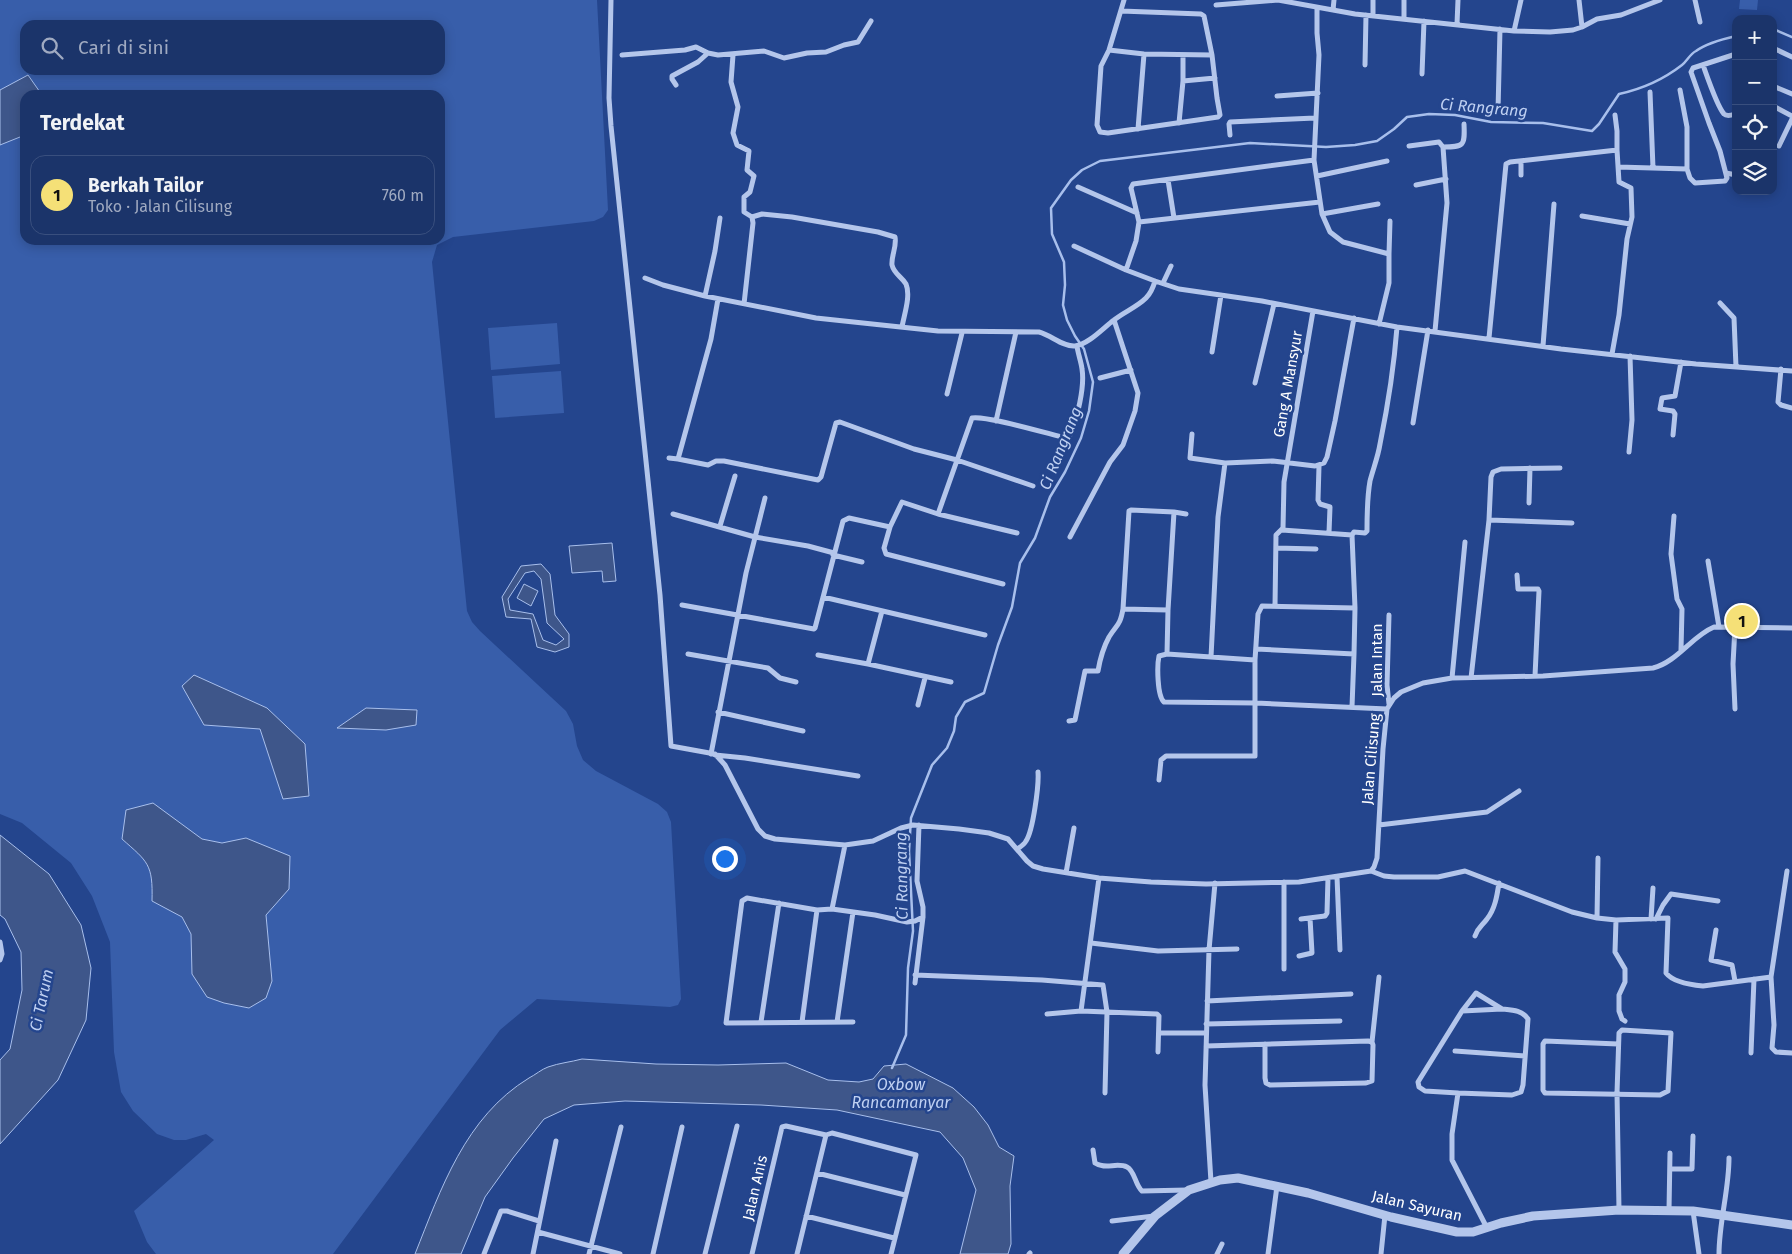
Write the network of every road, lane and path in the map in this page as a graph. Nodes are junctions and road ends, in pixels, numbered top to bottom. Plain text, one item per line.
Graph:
1 (611, 0) edge
2 (1124, 0) edge
3 (1334, 0) edge
4 (1373, 0) edge
5 (1404, 0) edge
6 (1458, 0) edge
7 (1521, 0) edge
8 (1579, 0) edge
9 (1660, 0) edge
10 (1695, 0) edge
11 (1255, 1) edge
12 (1216, 5) dead end
13 (1317, 8) junction
14 (1333, 10) junction
15 (1122, 11) junction
16 (1366, 15) junction
17 (1373, 16) junction
18 (1404, 19) junction
19 (871, 21) dead end
20 (1424, 21) junction
21 (1700, 22) dead end
22 (1457, 24) junction
23 (1582, 27) junction
24 (1500, 29) junction
25 (1514, 31) junction
26 (1109, 50) junction
27 (1777, 50) edge
28 (708, 53) junction
29 (1144, 54) junction
30 (622, 55) dead end
31 (733, 55) junction
32 (1183, 55) junction
33 (1212, 55) junction
34 (1732, 55) edge
35 (1792, 57) edge
36 (1365, 65) dead end
37 (1703, 65) junction
38 (1422, 74) dead end
39 (1215, 78) junction
40 (1183, 81) junction
41 (676, 85) dead end
42 (1777, 88) edge
43 (1680, 90) dead end
44 (1650, 92) dead end
45 (1318, 94) junction
46 (1792, 94) edge
47 (1277, 96) dead end
48 (1777, 108) edge
49 (1498, 111) dead end
50 (1732, 114) edge
51 (1615, 115) dead end
52 (1792, 117) edge
53 (1315, 118) junction
54 (1179, 123) junction
55 (1464, 124) dead end
56 (1138, 129) junction
57 (1230, 136) dead end
58 (1409, 146) dead end
59 (1779, 146) dead end
60 (1443, 147) junction
61 (1617, 150) junction
62 (1314, 160) junction
63 (1386, 161) dead end
64 (1521, 161) junction
65 (1618, 168) junction
66 (1653, 168) junction
67 (1687, 169) junction
68 (1726, 173) junction
69 (1732, 174) edge
70 (1521, 175) dead end
71 (1317, 176) junction
72 (1446, 179) junction
73 (1168, 180) junction
74 (1416, 185) dead end
75 (1078, 187) dead end
76 (1320, 202) junction
77 (1378, 204) dead end
78 (1554, 204) dead end
79 (1137, 213) junction
80 (1323, 216) junction
81 (1582, 216) dead end
82 (752, 217) junction
83 (720, 218) dead end
84 (1174, 218) junction
85 (1390, 221) dead end
86 (1139, 222) junction
87 (1630, 224) junction
88 (1074, 246) dead end
89 (1389, 254) junction
90 (1171, 266) dead end
91 (1126, 270) junction
92 (645, 278) dead end
93 (1155, 281) junction
94 (1163, 284) junction
95 (1221, 295) junction
96 (705, 296) junction
97 (718, 300) junction
98 (1720, 303) dead end
99 (744, 304) junction
100 (1274, 304) junction
101 (1313, 311) junction
102 (1354, 318) junction
103 (1114, 320) junction
104 (1379, 324) junction
105 (1397, 327) junction
106 (902, 328) junction
107 (1428, 330) junction
108 (1436, 331) junction
109 (1016, 332) junction
110 (962, 333) junction
111 (1490, 338) junction
112 (1079, 345) junction
113 (1543, 346) junction
114 (1212, 352) dead end
115 (1612, 354) junction
116 (1630, 356) junction
117 (1681, 362) junction
118 (1736, 367) junction
119 (1131, 370) junction
120 (1781, 370) junction
121 (1792, 371) edge
122 (1100, 378) dead end
123 (1255, 382) dead end
124 (947, 394) dead end
125 (1792, 408) edge
126 (996, 421) junction
127 (1413, 423) dead end
128 (1192, 434) dead end
129 (1673, 435) dead end
130 (1629, 452) dead end
131 (669, 458) dead end
132 (678, 459) junction
133 (957, 460) junction
134 (1225, 462) junction
135 (1288, 462) junction
136 (1319, 466) junction
137 (1530, 468) junction
138 (1560, 468) dead end
139 (735, 476) dead end
140 (1033, 486) dead end
141 (764, 498) dead end
142 (1529, 504) dead end
143 (1174, 512) junction
144 (673, 514) dead end
145 (938, 514) junction
146 (1186, 514) dead end
147 (1674, 516) dead end
148 (1490, 520) junction
149 (1572, 523) dead end
150 (720, 526) junction
151 (890, 528) junction
152 (1282, 530) junction
153 (1018, 533) dead end
154 (1329, 533) junction
155 (1352, 535) junction
156 (755, 537) junction
157 (1070, 537) dead end
158 (1466, 542) dead end
159 (1276, 548) junction
160 (1316, 549) dead end
161 (834, 554) junction
162 (1708, 561) dead end
163 (862, 562) dead end
164 (1517, 575) dead end
165 (1003, 584) dead end
166 (823, 598) junction
167 (682, 604) dead end
168 (1275, 606) junction
169 (1355, 608) junction
170 (1123, 609) junction
171 (1168, 610) junction
172 (882, 611) junction
173 (1389, 615) dead end
174 (737, 616) junction
175 (1735, 626) junction
176 (1719, 627) junction
177 (1792, 628) edge
178 (985, 635) dead end
179 (1256, 649) junction
180 (1681, 650) junction
181 (688, 654) dead end
182 (1167, 654) junction
183 (1354, 654) junction
184 (818, 655) dead end
185 (1210, 657) junction
186 (1255, 660) junction
187 (728, 661) junction
188 (868, 664) junction
189 (1535, 676) junction
190 (925, 678) junction
191 (1452, 678) junction
192 (1471, 678) junction
193 (796, 682) dead end
194 (950, 682) dead end
195 (1256, 703) junction
196 (918, 705) dead end
197 (1388, 707) junction
198 (1352, 708) junction
199 (1735, 709) dead end
200 (718, 712) junction
201 (1069, 721) dead end
202 (803, 731) dead end
203 (713, 754) junction
204 (1038, 772) dead end
205 (858, 776) dead end
206 (1159, 780) dead end
207 (1519, 792) dead end
208 (916, 825) junction
209 (1378, 825) junction
210 (1074, 828) dead end
211 (845, 845) junction
212 (1017, 849) junction
213 (1598, 858) dead end
214 (1787, 871) dead end
215 (1371, 872) junction
216 (1066, 873) junction
217 (1337, 877) junction
218 (1099, 878) junction
219 (1328, 878) junction
220 (1284, 882) junction
221 (1215, 883) junction
222 (1499, 883) junction
223 (1653, 888) dead end
224 (1718, 901) dead end
225 (779, 903) junction
226 (832, 909) junction
227 (817, 910) junction
228 (853, 912) junction
229 (923, 917) junction
230 (1310, 918) junction
231 (1597, 918) junction
232 (1300, 919) dead end
233 (1653, 919) junction
234 (1616, 920) junction
235 (1716, 930) dead end
236 (1475, 936) dead end
237 (0, 942) edge
238 (1091, 943) junction
239 (1237, 949) dead end
240 (1209, 950) junction
241 (1340, 950) dead end
242 (1300, 956) dead end
243 (0, 960) edge
244 (1284, 969) dead end
245 (915, 975) junction
246 (1379, 977) dead end
247 (1771, 977) junction
248 (1754, 979) junction
249 (1735, 981) junction
250 (915, 983) dead end
251 (1086, 983) junction
252 (1351, 994) dead end
253 (1208, 1001) junction
254 (1502, 1009) junction
255 (1081, 1011) junction
256 (1462, 1011) junction
257 (1106, 1012) junction
258 (1048, 1014) dead end
259 (1340, 1021) dead end
260 (1625, 1021) dead end
261 (761, 1022) junction
262 (802, 1022) junction
263 (837, 1022) junction
264 (854, 1022) dead end
265 (1206, 1024) junction
266 (1159, 1033) junction
267 (1206, 1033) junction
268 (1372, 1042) junction
269 (1265, 1044) junction
270 (1618, 1044) junction
271 (1206, 1046) junction
272 (1455, 1051) dead end
273 (1158, 1052) dead end
274 (1751, 1053) dead end
275 (1792, 1053) edge
276 (1525, 1056) junction
277 (1104, 1093) dead end
278 (1458, 1093) junction
279 (1617, 1093) junction
280 (682, 1126) dead end
281 (737, 1126) dead end
282 (620, 1127) dead end
283 (826, 1135) junction
284 (1693, 1136) dead end
285 (556, 1141) dead end
286 (1093, 1150) dead end
287 (1670, 1153) dead end
288 (1729, 1158) dead end
289 (1670, 1169) junction
290 (817, 1173) junction
291 (1211, 1182) junction
292 (1277, 1186) junction
293 (1189, 1190) junction
294 (905, 1195) junction
295 (1619, 1210) junction
296 (1669, 1210) junction
297 (1693, 1211) junction
298 (1384, 1215) junction
299 (806, 1216) junction
300 (1155, 1216) junction
301 (1723, 1216) junction
302 (539, 1221) junction
303 (1112, 1221) dead end
304 (1792, 1225) edge
305 (1487, 1228) junction
306 (538, 1232) junction
307 (894, 1238) junction
308 (1222, 1244) dead end
309 (591, 1246) junction
310 (484, 1254) edge
311 (532, 1254) edge
312 (589, 1254) edge
313 (620, 1254) edge
314 (654, 1254) edge
315 (705, 1254) edge
316 (752, 1254) edge
317 (797, 1254) edge
318 (890, 1254) edge
319 (1123, 1254) edge
320 (1218, 1254) edge
321 (1268, 1254) edge
322 (1381, 1254) edge
323 (1699, 1254) edge
324 (1718, 1254) edge

1 - 203 street
2 - 15 street
3 - 14 street
4 - 17 street
5 - 18 street
6 - 22 street
7 - 25 street
8 - 23 street
9 - 23 street
10 - 21 street
11 - 12 street
11 - 13 street
13 - 14 street
13 - 45 street
14 - 16 street
15 - 26 street
15 - 33 street
16 - 17 street
16 - 36 street
17 - 18 street
18 - 20 street
19 - 31 street
20 - 22 street
20 - 38 street
22 - 24 street
23 - 25 street
24 - 25 street
24 - 49 street
26 - 29 street
26 - 56 street
27 - 35 street
28 - 30 street
28 - 31 street
28 - 41 street
29 - 32 street
29 - 56 street
31 - 82 street
32 - 33 street
32 - 40 street
33 - 39 street
34 - 37 street
37 - 50 street
37 - 68 street
39 - 40 street
39 - 54 street
40 - 54 street
42 - 46 street
43 - 67 street
44 - 66 street
45 - 47 street
45 - 53 street
48 - 52 street
51 - 61 street
52 - 59 street
53 - 57 street
53 - 62 street
54 - 56 street
55 - 60 street
58 - 60 street
60 - 72 street
61 - 64 street
61 - 65 street
62 - 71 street
62 - 73 street
63 - 71 street
64 - 70 street
64 - 111 street
65 - 66 street
65 - 87 street
66 - 67 street
67 - 68 street
68 - 69 street
71 - 76 street
72 - 74 street
72 - 108 street
73 - 79 street
73 - 84 street
75 - 79 street
76 - 80 street
76 - 84 street
77 - 80 street
78 - 113 street
79 - 86 street
80 - 89 street
81 - 87 street
82 - 99 street
82 - 106 street
83 - 96 street
84 - 86 street
85 - 89 street
86 - 91 street
87 - 115 street
88 - 91 street
89 - 104 street
90 - 94 street
91 - 93 street
92 - 96 street
93 - 94 street
93 - 103 street
94 - 95 street
95 - 100 street
95 - 114 street
96 - 97 street
97 - 99 street
97 - 132 street
98 - 118 street
99 - 106 street
100 - 101 street
100 - 123 street
101 - 102 street
101 - 135 street, Gang A Mansyur
102 - 104 street
102 - 136 street
103 - 112 street
103 - 119 street
104 - 105 street
105 - 107 street
105 - 155 street
106 - 110 street
107 - 108 street
107 - 127 street
108 - 111 street
109 - 110 street
109 - 112 street
109 - 126 street
110 - 124 street
111 - 113 street
112 - 126 street
113 - 115 street
115 - 116 street
116 - 117 street
116 - 130 street
117 - 118 street
117 - 129 street
118 - 120 street
119 - 122 street
119 - 157 street
120 - 121 street
120 - 125 street
126 - 133 street
128 - 134 street
131 - 132 street
132 - 133 street
133 - 140 street
133 - 145 street
134 - 135 street
134 - 185 street
135 - 136 street
135 - 152 street, Gang A Mansyur
136 - 154 street
137 - 138 street
137 - 142 street
137 - 148 street
139 - 150 street
141 - 156 street
143 - 146 street
143 - 170 street
143 - 171 street
144 - 150 street
145 - 151 street
145 - 153 street
147 - 180 street
148 - 149 street
148 - 192 street
150 - 156 street
151 - 161 street
151 - 165 street
152 - 154 street
152 - 159 street, Gang A Mansyur
154 - 155 street
155 - 169 street
156 - 161 street
156 - 174 street
158 - 191 street
159 - 160 street
159 - 168 street
161 - 163 street
161 - 166 street
162 - 176 street
164 - 189 street
166 - 172 street
166 - 174 street
167 - 174 street
168 - 169 street
168 - 179 street
169 - 183 street
170 - 171 street
170 - 201 street
171 - 182 street
172 - 178 street
172 - 188 street
173 - 197 street, Jalan Intan
174 - 187 street
175 - 176 street, Jalan Cilisung
175 - 177 street, Jalan Cilisung
175 - 199 street
176 - 180 street, Jalan Cilisung
179 - 183 street
179 - 186 street
180 - 189 street, Jalan Cilisung
181 - 187 street
182 - 185 street
182 - 195 street
183 - 198 street
184 - 188 street
185 - 186 street
186 - 195 street
187 - 193 street
187 - 200 street
188 - 190 street
189 - 192 street, Jalan Cilisung
190 - 194 street
190 - 196 street
191 - 192 street, Jalan Cilisung
191 - 197 street, Jalan Cilisung
195 - 198 street
195 - 206 street
197 - 198 street
197 - 209 street, Jalan Cilisung
200 - 202 street
200 - 203 street
203 - 205 street
203 - 211 street
204 - 212 street
207 - 209 street
208 - 211 street
208 - 212 street
208 - 229 street
209 - 215 street, Jalan Cilisung
210 - 216 street
211 - 226 street
212 - 216 street
213 - 231 street
214 - 247 street
215 - 217 street
215 - 222 street
216 - 218 street
217 - 219 street
217 - 241 street
218 - 221 street
218 - 238 street
219 - 220 street
219 - 230 street
220 - 221 street
220 - 244 street
221 - 240 street
222 - 231 street
222 - 236 street
223 - 233 street
224 - 233 street
225 - 227 street
225 - 261 street
225 - 261 street
226 - 227 street
226 - 228 street
227 - 262 street
228 - 229 street
228 - 263 street
229 - 245 street
230 - 232 street
230 - 242 street
231 - 234 street
233 - 234 street
233 - 249 street
234 - 260 street
235 - 249 street
237 - 243 street
238 - 240 street
238 - 251 street
239 - 240 street
240 - 253 street
245 - 250 street
245 - 251 street
246 - 268 street
247 - 248 street
247 - 275 street
248 - 249 street
248 - 274 street
251 - 255 street
251 - 257 street
252 - 253 street
253 - 265 street
254 - 256 street
254 - 256 street
254 - 276 street
255 - 257 street
255 - 258 street
256 - 278 street
257 - 266 street
257 - 277 street
259 - 265 street
261 - 262 street
262 - 263 street
263 - 264 street
265 - 267 street
266 - 267 street
266 - 273 street
267 - 271 street
268 - 269 street
268 - 269 street
269 - 271 street
270 - 279 street
270 - 279 street
270 - 279 street
271 - 291 street
272 - 276 street
276 - 278 street
278 - 305 street
279 - 295 street
280 - 314 street
281 - 315 street
282 - 309 street
283 - 290 street
283 - 294 street
283 - 316 street, Jalan Anis
284 - 289 street
285 - 302 street
286 - 293 street
287 - 289 street
288 - 301 street
289 - 296 street
290 - 294 street
290 - 299 street
291 - 292 street, Jalan Sayuran
291 - 293 street, Jalan Sayuran
292 - 298 street, Jalan Sayuran
292 - 321 street
293 - 300 street, Jalan Sayuran
294 - 307 street
295 - 296 street, Jalan Sayuran
295 - 305 street, Jalan Sayuran
296 - 297 street, Jalan Sayuran
297 - 301 street, Jalan Sayuran
297 - 323 street
298 - 305 street, Jalan Sayuran
298 - 322 street
299 - 307 street
299 - 317 street
300 - 303 street
300 - 319 street, Jalan Sayuran
301 - 304 street, Jalan Sayuran
301 - 324 street
302 - 306 street
302 - 310 street
306 - 309 street
306 - 311 street
307 - 318 street
308 - 320 street
309 - 312 street
309 - 313 street

